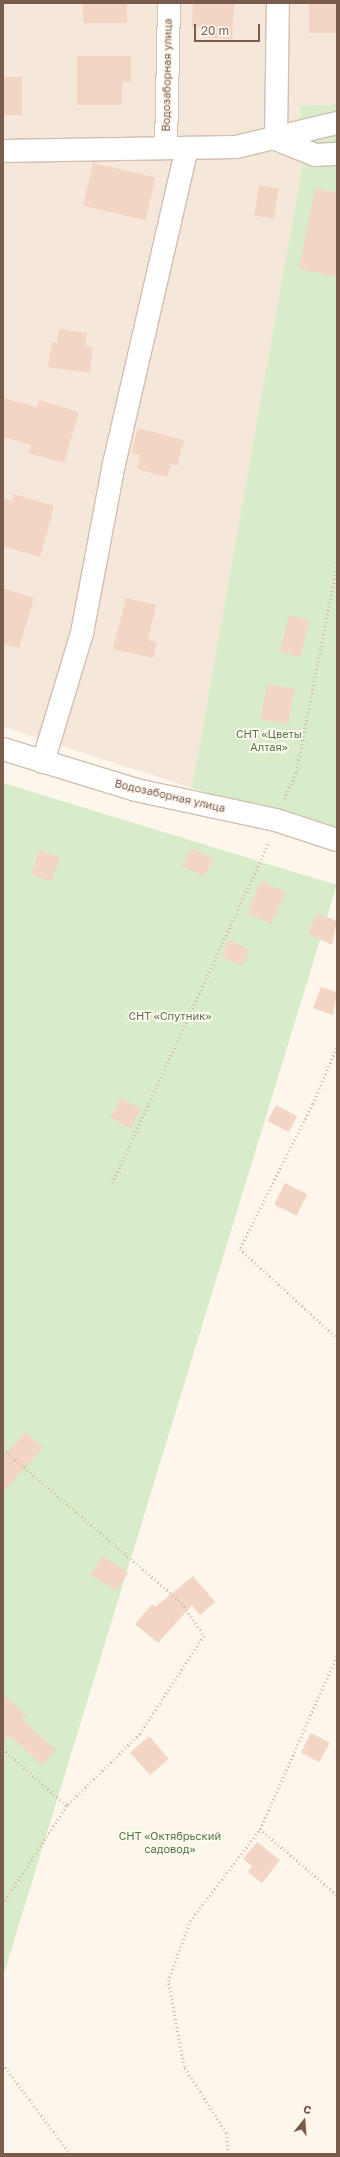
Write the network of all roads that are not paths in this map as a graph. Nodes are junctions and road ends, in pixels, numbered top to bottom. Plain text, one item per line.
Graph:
1 (169, 3) edge
2 (278, 3) edge
3 (337, 123) edge
4 (276, 139) junction
5 (176, 148) junction
6 (3, 151) edge
7 (337, 154) edge
8 (3, 749) edge
9 (43, 762) junction
10 (337, 840) edge

1 - 5 street, Водозаборная улица
2 - 4 street
3 - 4 street
4 - 5 street
4 - 7 street
5 - 6 street
5 - 9 street, Водозаборная улица
8 - 9 street, Водозаборная улица
9 - 10 street, Водозаборная улица

